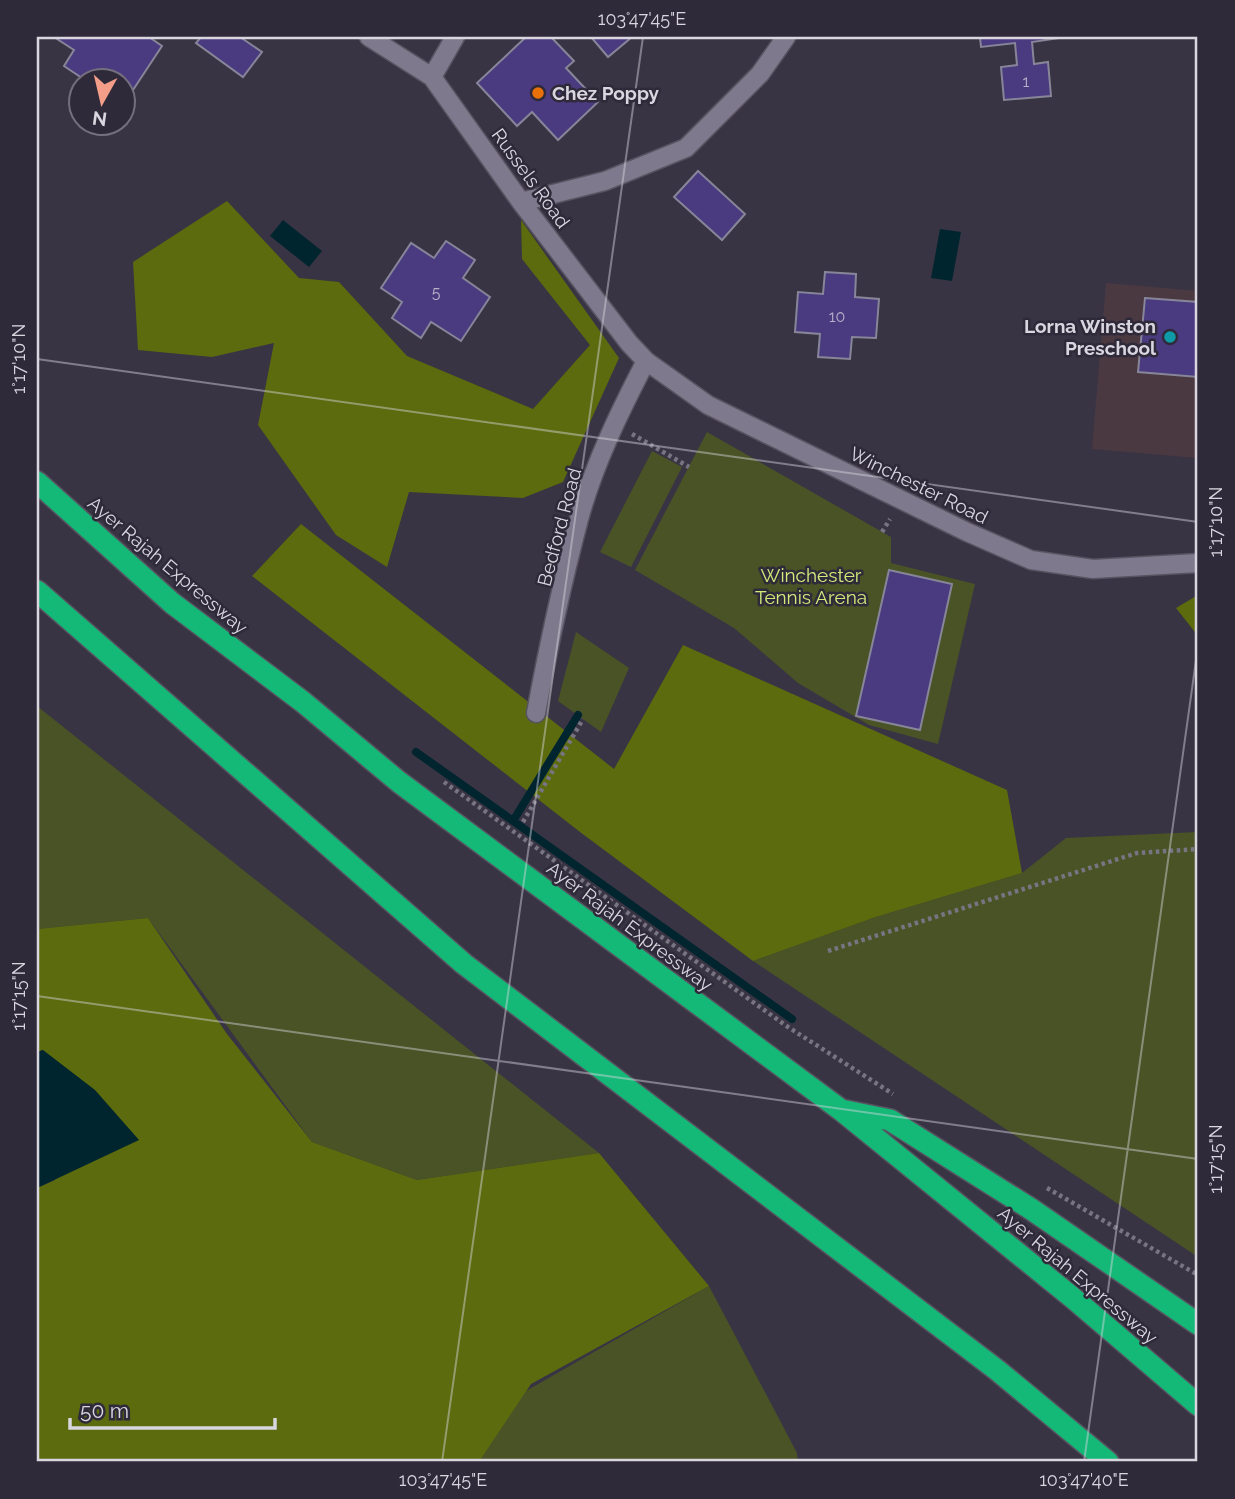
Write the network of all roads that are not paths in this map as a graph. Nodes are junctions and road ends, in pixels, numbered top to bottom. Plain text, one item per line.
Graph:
1 (369, 37) edge
2 (455, 37) edge
3 (786, 37) edge
4 (432, 77) junction
5 (521, 202) junction
6 (646, 361) junction
7 (37, 482) edge
8 (1198, 563) edge
9 (37, 591) edge
10 (536, 713) dead end
11 (841, 1111) junction
12 (1198, 1324) edge
13 (1198, 1405) edge
14 (1108, 1462) edge

1 - 4 street, Russels Road
2 - 4 street
3 - 5 street
4 - 5 street, Russels Road
5 - 6 street, Russels Road
6 - 8 street, Winchester Road
6 - 10 street, Bedford Road
7 - 11 highway, Ayer Rajah Expressway
9 - 14 highway
11 - 12 highway
11 - 13 highway, Ayer Rajah Expressway

